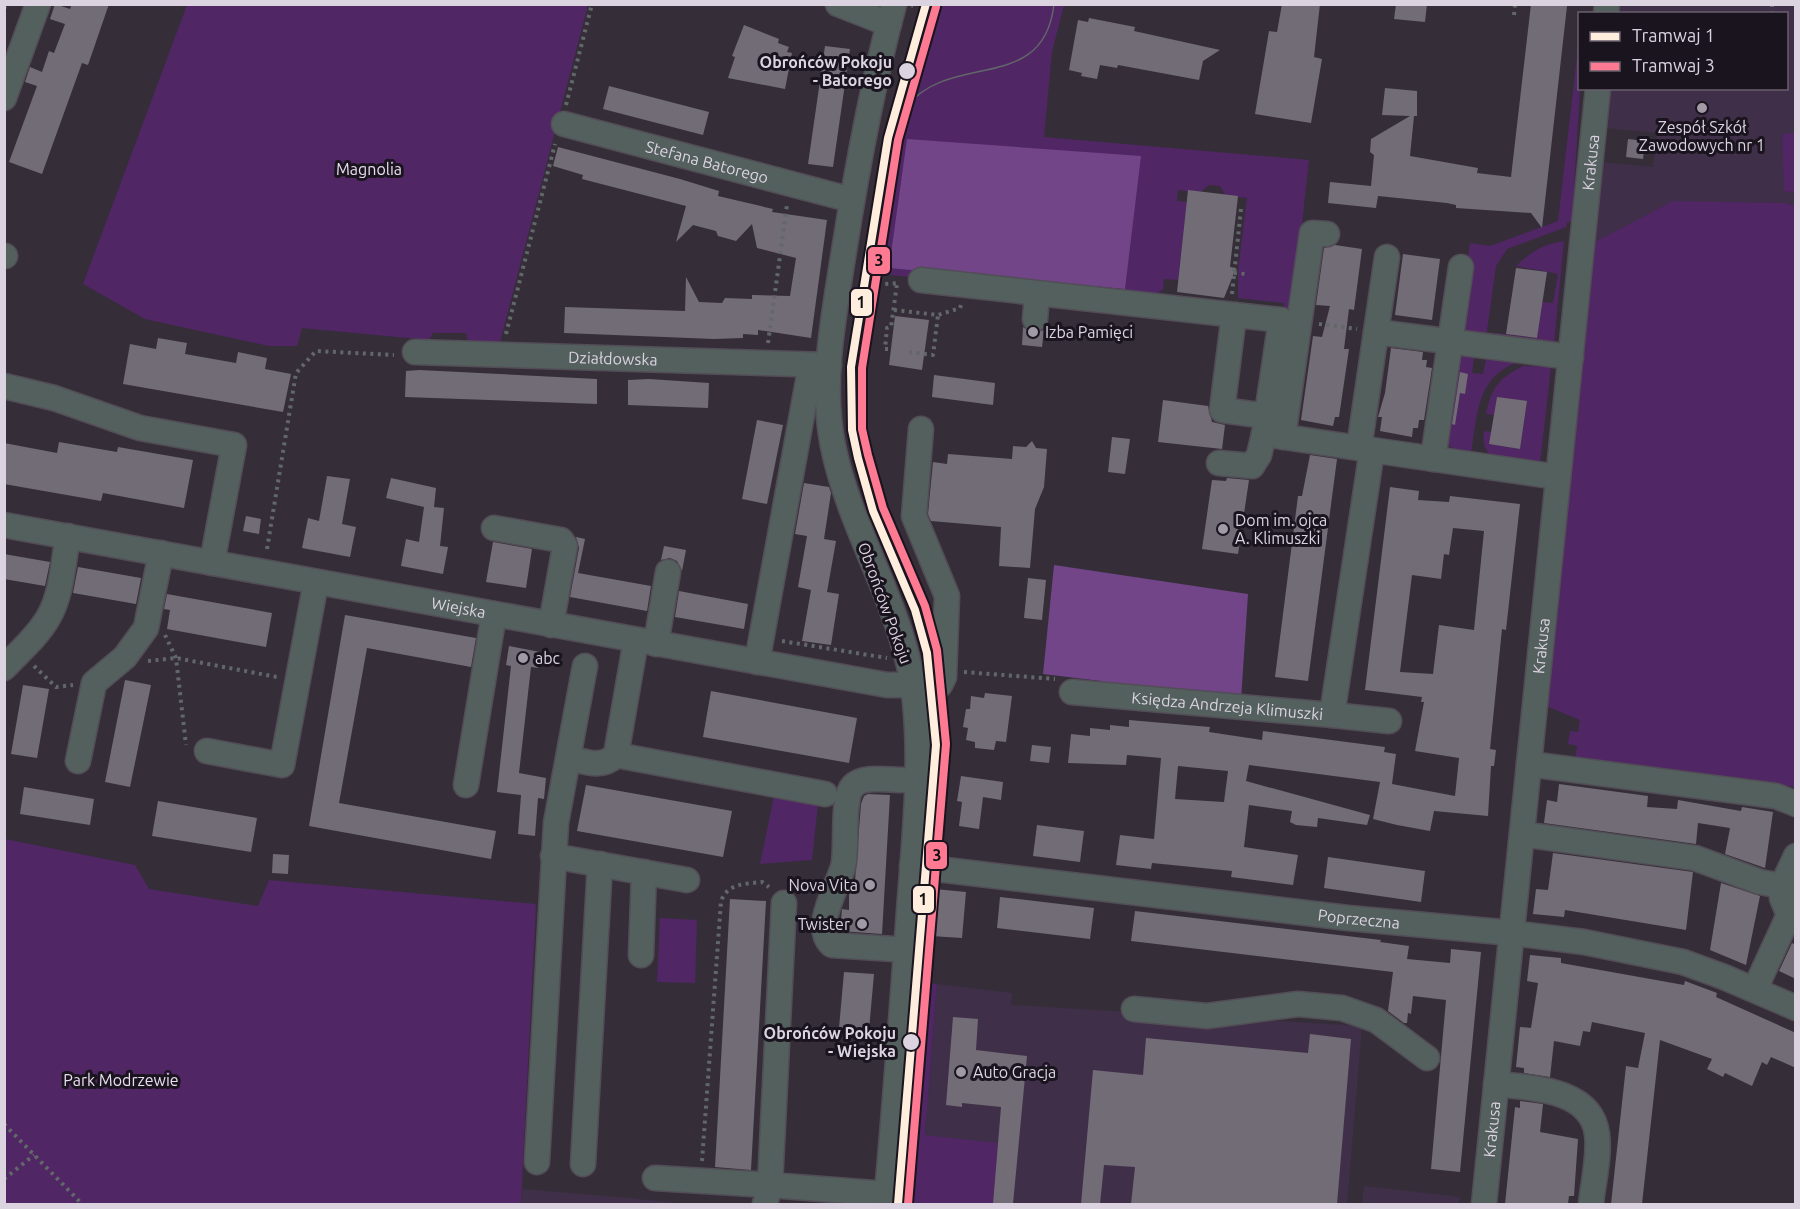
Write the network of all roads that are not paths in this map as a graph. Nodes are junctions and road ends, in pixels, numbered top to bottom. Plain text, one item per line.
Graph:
1 (39, 4) edge
2 (838, 4) edge
3 (891, 14) edge
4 (1598, 90) edge
5 (4, 98) edge
6 (561, 124) road end
7 (852, 200) junction
8 (1328, 234) dead end
9 (1388, 257) dead end
10 (1461, 267) dead end
11 (921, 280) dead end
12 (1037, 294) junction
13 (1232, 314) junction
14 (1035, 319) dead end
15 (1376, 332) junction
16 (1450, 342) junction
17 (415, 352) road end
18 (1570, 357) junction
19 (820, 365) junction
20 (4, 386) edge
21 (921, 429) dead end
22 (1271, 431) junction
23 (1366, 449) junction
24 (1433, 459) junction
25 (1219, 463) dead end
26 (1558, 477) junction
27 (4, 525) edge
28 (494, 528) dead end
29 (68, 536) junction
30 (160, 553) junction
31 (212, 562) junction
32 (668, 572) dead end
33 (316, 582) junction
34 (494, 614) junction
35 (551, 625) junction
36 (646, 642) junction
37 (12, 660) edge
38 (757, 662) junction
39 (585, 666) dead end
40 (913, 686) junction
41 (1072, 692) road end
42 (1332, 715) junction
43 (1389, 721) dead end
44 (207, 751) road end
45 (616, 755) junction
46 (569, 758) junction
47 (78, 761) dead end
48 (1529, 764) junction
49 (902, 780) dead end
50 (466, 785) dead end
51 (825, 794) dead end
52 (1796, 804) edge
53 (1522, 834) junction
54 (553, 856) junction
55 (1796, 856) edge
56 (600, 864) junction
57 (912, 866) junction
58 (644, 872) junction
59 (687, 880) dead end
60 (1782, 886) junction
61 (784, 903) dead end
62 (1512, 933) junction
63 (894, 949) dead end
64 (641, 955) dead end
65 (1755, 989) junction
66 (1796, 1008) edge
67 (1134, 1009) dead end
68 (1427, 1058) dead end
69 (1496, 1084) junction
70 (537, 1162) dead end
71 (583, 1164) dead end
72 (655, 1178) dead end
73 (768, 1195) edge
74 (887, 1199) edge
75 (1484, 1204) edge
76 (1591, 1204) edge

1 - 5 street
2 - 3 street
3 - 7 street, Obrońców Pokoju
4 - 18 street, Krakusa
6 - 7 street, Stefana Batorego
7 - 19 street, Obrońców Pokoju
8 - 22 street
9 - 15 street, Księdza Andrzeja Klimuszki
10 - 16 street
11 - 12 street
12 - 13 street
12 - 14 street
13 - 22 street
13 - 22 street
15 - 16 street
15 - 23 street, Księdza Andrzeja Klimuszki
16 - 18 street
16 - 24 street
17 - 19 street, Działdowska
18 - 26 street, Krakusa
19 - 38 street, Obrońców Pokoju
19 - 40 street, Obrońców Pokoju
20 - 31 street
21 - 40 street, Wiejska
22 - 23 street
22 - 25 street
23 - 24 street
23 - 42 street, Księdza Andrzeja Klimuszki
24 - 26 street
26 - 48 street, Krakusa
27 - 29 street, Wiejska
28 - 35 street
29 - 30 street, Wiejska
29 - 37 street
30 - 31 street, Wiejska
30 - 47 street
31 - 33 street, Wiejska
32 - 36 street
33 - 34 street, Wiejska
33 - 44 street
34 - 35 street, Wiejska
34 - 50 street
35 - 36 street, Wiejska
36 - 38 street, Wiejska
36 - 45 street
38 - 40 street, Wiejska
39 - 46 street
40 - 57 street, Obrońców Pokoju
41 - 42 street, Księdza Andrzeja Klimuszki
42 - 43 street
45 - 46 street
45 - 51 street
46 - 54 street
48 - 52 street
48 - 53 street, Krakusa
49 - 63 street
53 - 60 street
53 - 62 street, Krakusa
54 - 56 street
54 - 70 street
55 - 60 street
56 - 58 street
56 - 71 street
57 - 62 street, Poprzeczna
57 - 74 street, Obrońców Pokoju
58 - 59 street
58 - 64 street
60 - 65 street
61 - 73 street
62 - 65 street, Poprzeczna
62 - 69 street, Krakusa
65 - 66 street, Poprzeczna
67 - 68 street
69 - 75 street, Krakusa
69 - 76 street
72 - 73 street
73 - 74 street

